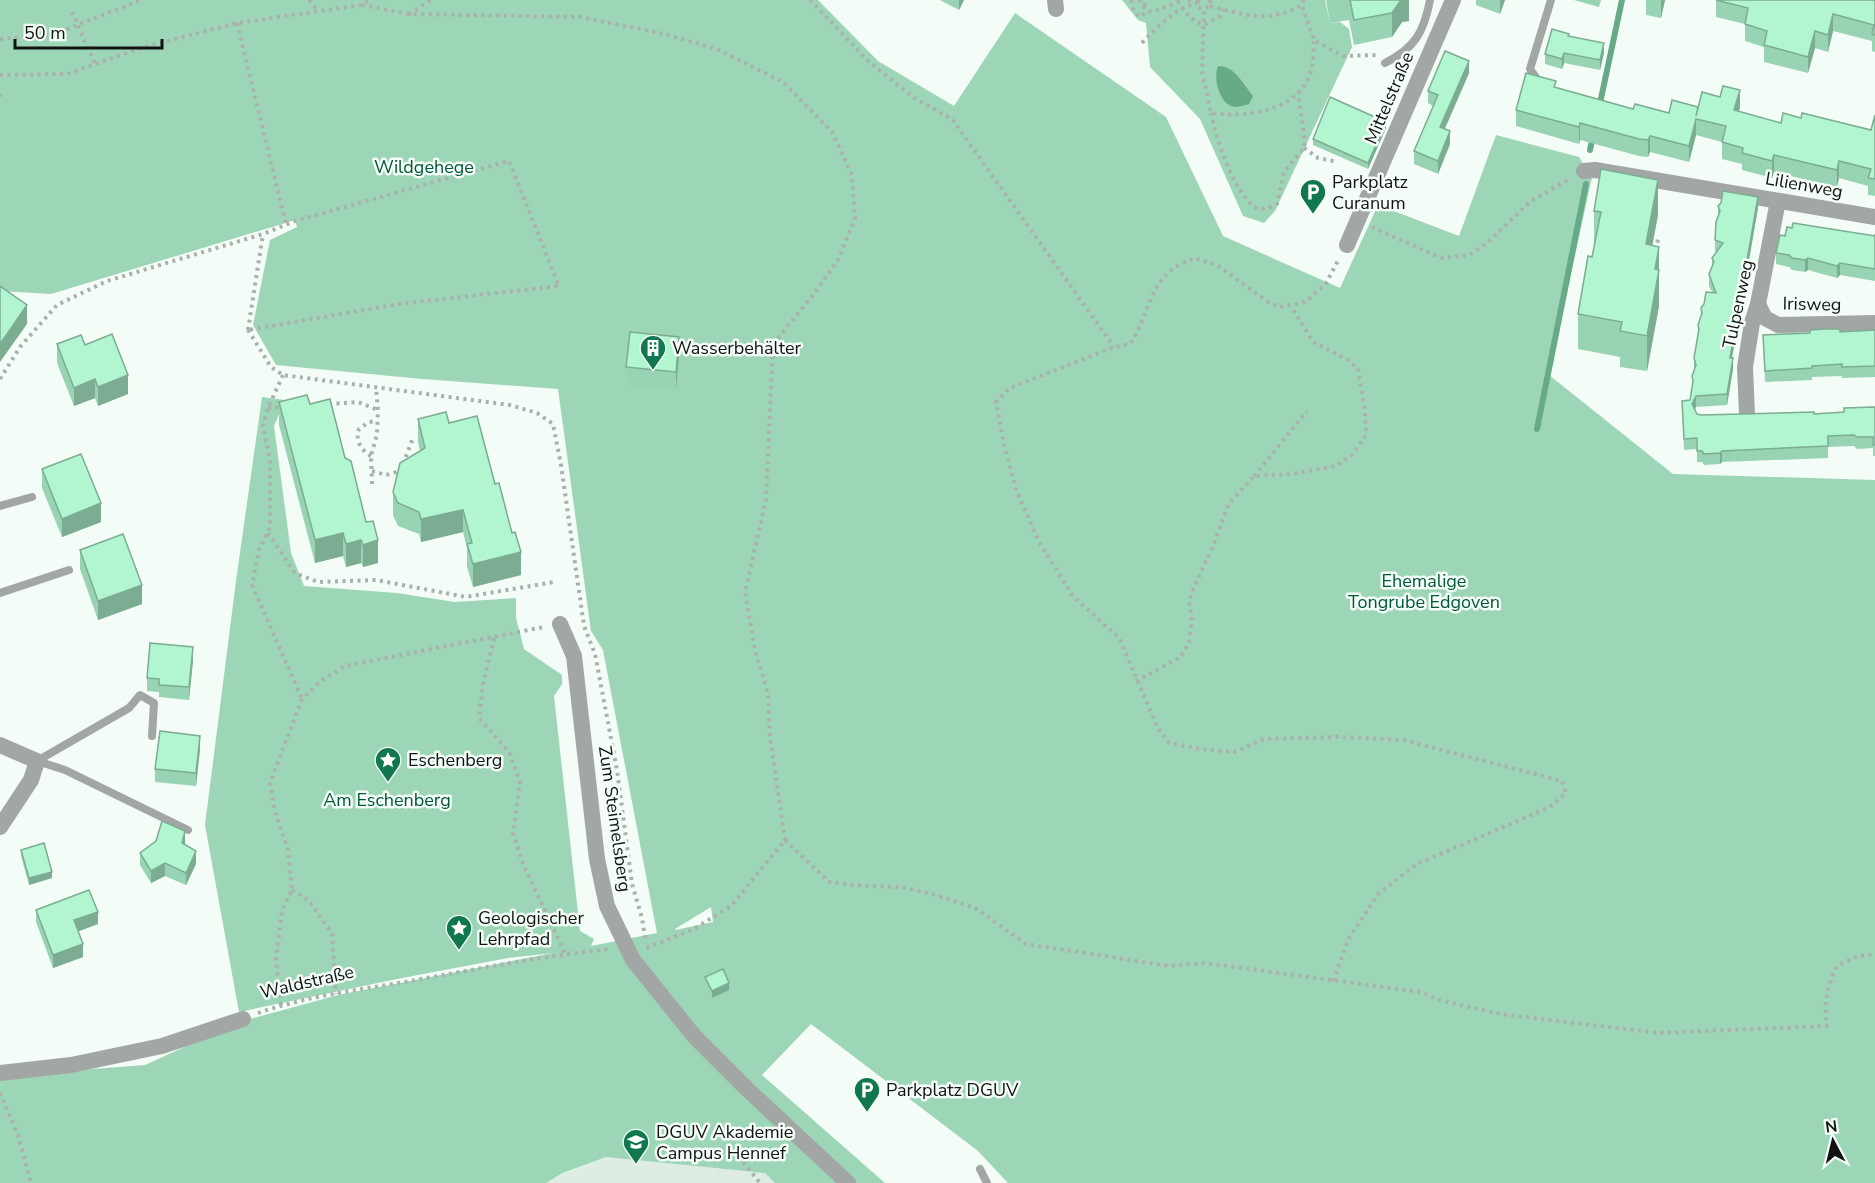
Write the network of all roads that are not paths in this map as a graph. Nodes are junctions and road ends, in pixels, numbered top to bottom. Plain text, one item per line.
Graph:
1 (1430, 0) edge
2 (1453, 0) edge
3 (1551, 0) edge
4 (1385, 63) dead end
5 (1540, 84) edge
6 (1590, 170) road end
7 (1778, 201) junction
8 (1875, 217) edge
9 (1347, 245) road end
10 (1758, 304) junction
11 (1875, 323) edge
12 (1747, 415) edge
13 (32, 497) dead end
14 (0, 506) edge
15 (69, 570) dead end
16 (0, 593) edge
17 (560, 624) road end
18 (152, 736) dead end
19 (0, 745) edge
20 (37, 761) junction
21 (0, 827) edge
22 (188, 830) dead end
23 (243, 1018) road end
24 (0, 1073) edge
25 (980, 1169) dead end
26 (848, 1183) edge
27 (987, 1183) edge

1 - 4 lane
2 - 9 street, Mittelstraße
3 - 5 lane
6 - 7 street, Lilienweg
7 - 8 street, Lilienweg
7 - 10 street, Tulpenweg
10 - 11 street, Irisweg
10 - 12 street, Tulpenweg
13 - 14 lane
15 - 16 lane
17 - 26 street, Zum Steimelsberg
18 - 20 lane
19 - 20 street
20 - 21 street
20 - 22 lane
23 - 24 street, Waldstraße
25 - 27 lane

